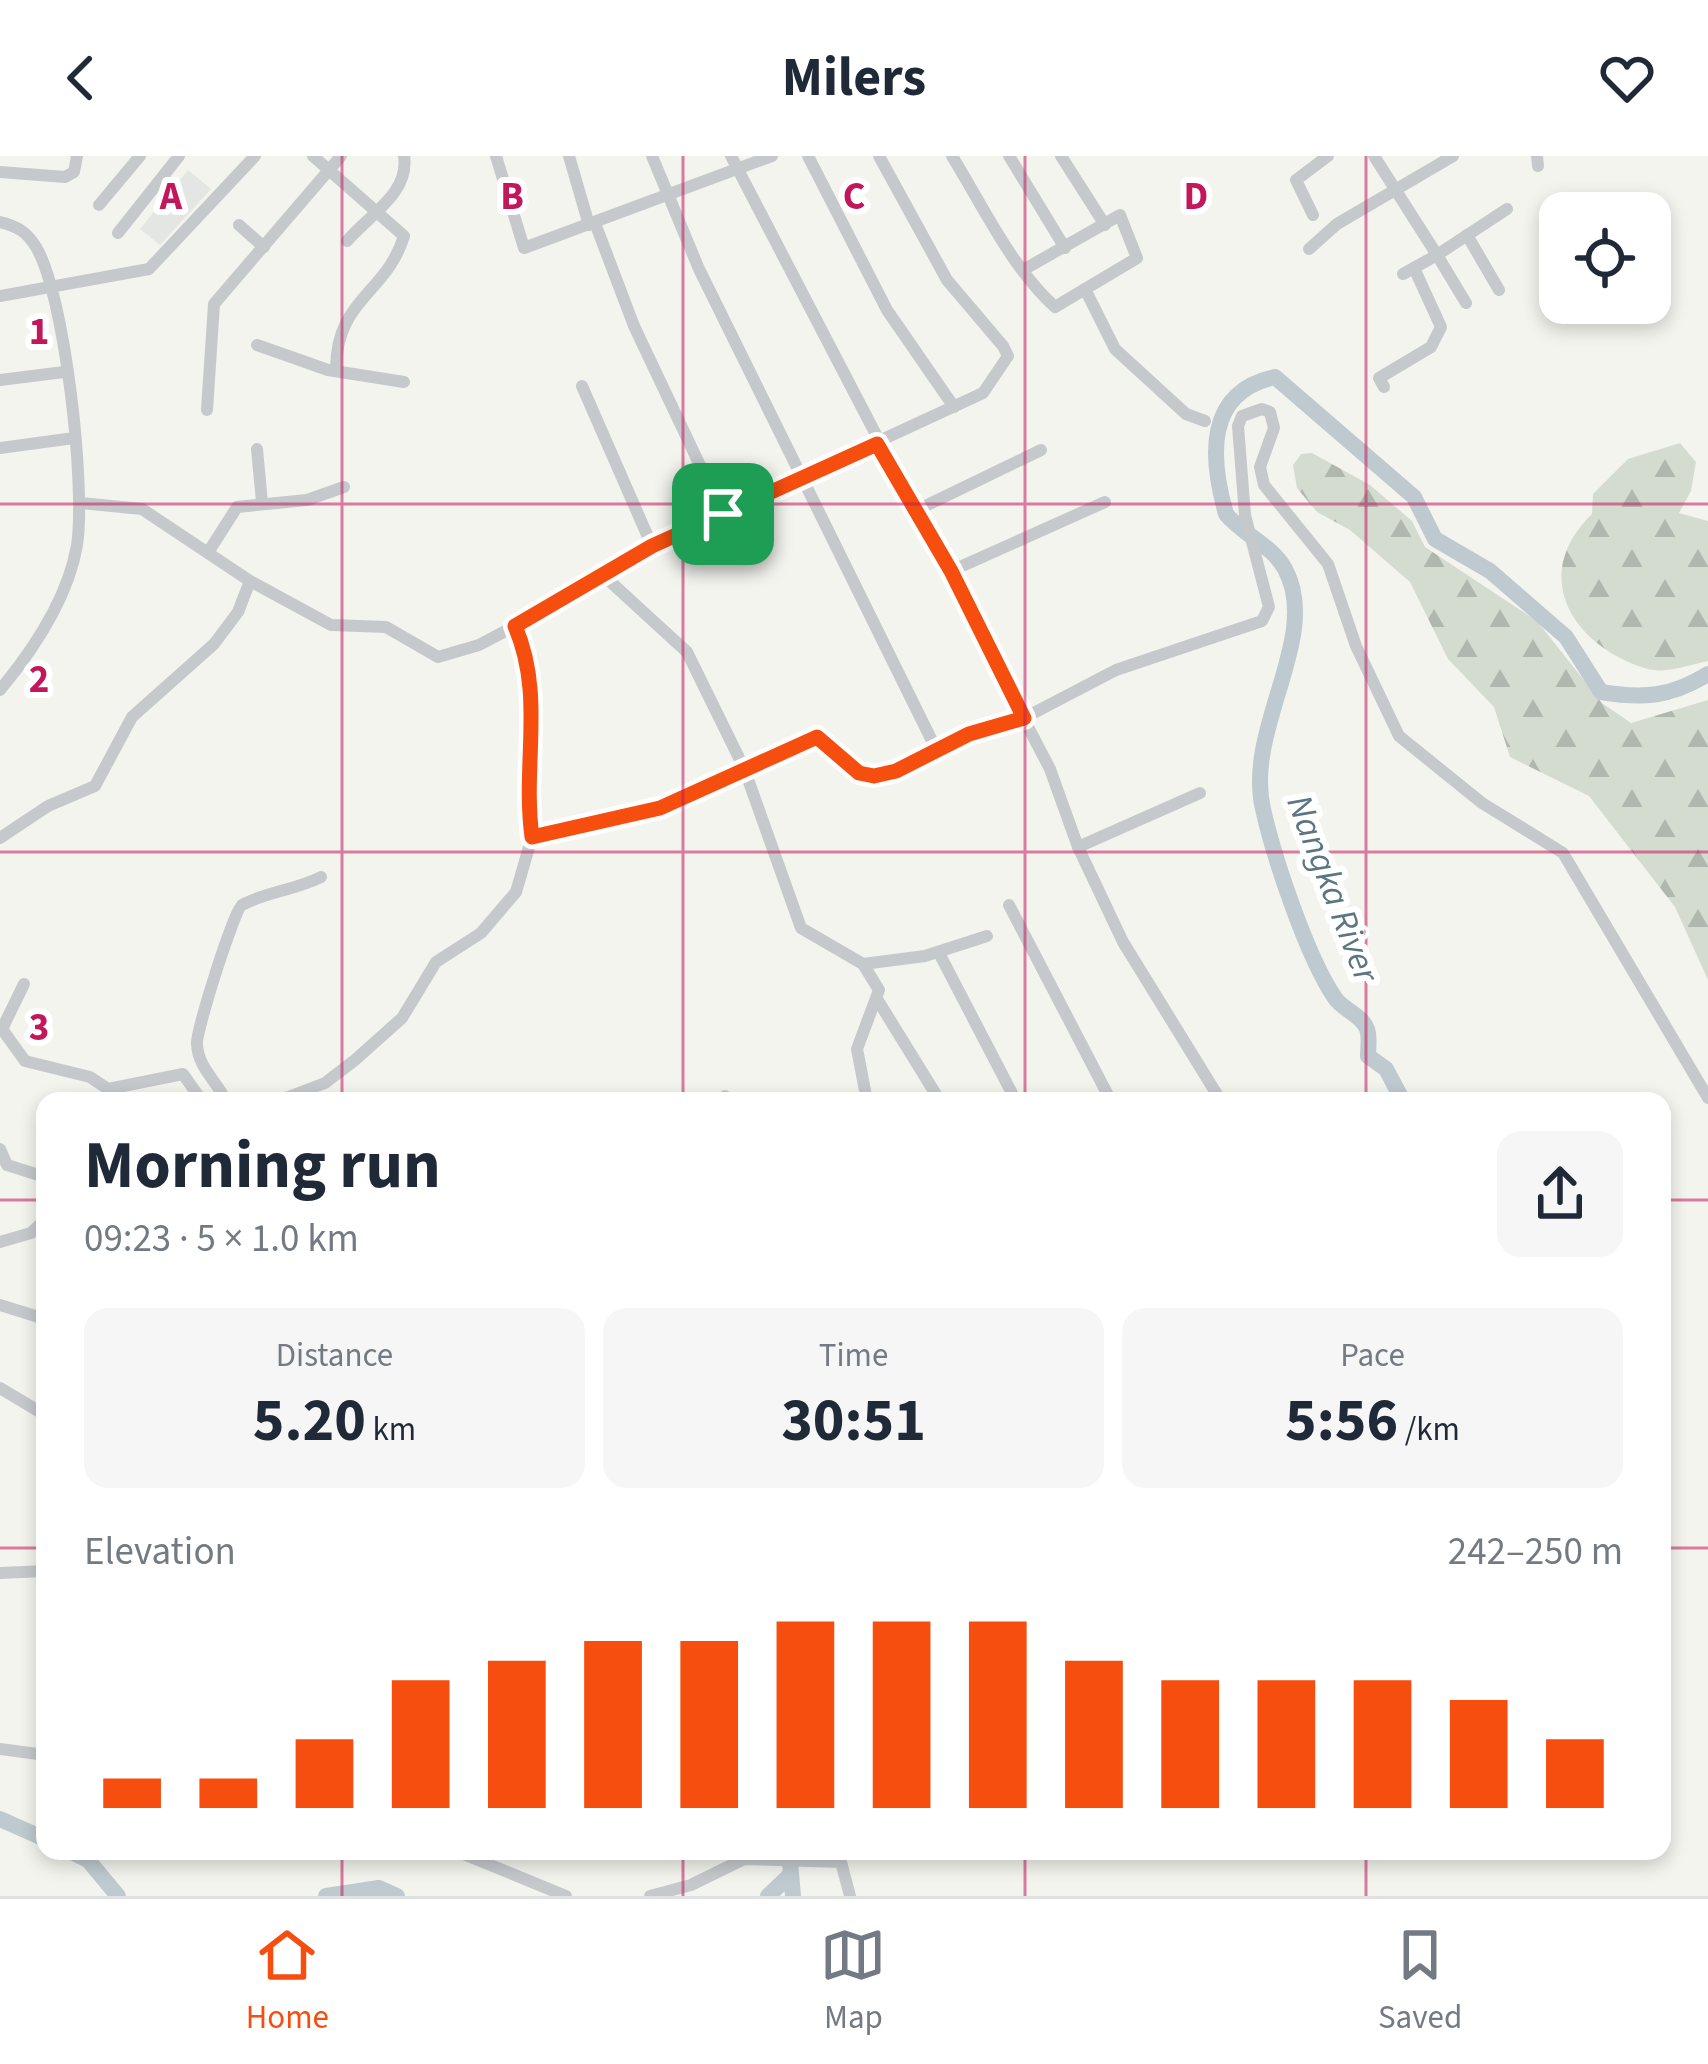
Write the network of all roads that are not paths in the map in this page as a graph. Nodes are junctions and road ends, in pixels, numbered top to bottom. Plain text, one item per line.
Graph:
1 (41, 156) edge
2 (77, 156) edge
3 (140, 156) edge
4 (256, 156) edge
5 (313, 156) edge
6 (340, 156) edge
7 (404, 156) edge
8 (496, 156) edge
9 (569, 156) edge
10 (652, 156) edge
11 (731, 156) edge
12 (772, 156) edge
13 (808, 156) edge
14 (879, 156) edge
15 (952, 156) edge
16 (1009, 156) edge
17 (1060, 156) edge
18 (1328, 156) edge
19 (1374, 156) edge
20 (1453, 156) edge
21 (170, 160) edge
22 (0, 164) edge
23 (328, 170) junction
24 (737, 170) junction
25 (40, 176) junction
26 (1400, 189) junction
27 (669, 198) junction
28 (99, 205) dead end
29 (1508, 209) dead end
30 (374, 210) junction
31 (1312, 215) dead end
32 (0, 222) edge
33 (592, 224) junction
34 (239, 225) dead end
35 (1105, 225) junction
36 (118, 233) dead end
37 (1467, 235) junction
38 (347, 242) dead end
39 (264, 248) junction
40 (1065, 248) junction
41 (1310, 249) dead end
42 (1438, 255) junction
43 (1023, 270) junction
44 (52, 288) junction
45 (1085, 289) junction
46 (1499, 290) dead end
47 (0, 296) edge
48 (1466, 303) dead end
49 (257, 345) dead end
50 (336, 370) junction
51 (64, 372) junction
52 (0, 380) edge
53 (404, 382) dead end
54 (582, 386) dead end
55 (1384, 387) dead end
56 (953, 406) junction
57 (207, 410) dead end
58 (1205, 421) dead end
59 (74, 438) junction
60 (877, 444) junction
61 (0, 448) edge
62 (257, 448) dead end
63 (1041, 450) dead end
64 (801, 481) junction
65 (344, 487) dead end
66 (262, 502) junction
67 (1105, 502) dead end
68 (81, 503) junction
69 (915, 511) junction
70 (723, 514) junction
71 (652, 546) junction
72 (209, 551) junction
73 (951, 571) junction
74 (603, 575) junction
75 (250, 580) junction
76 (515, 626) junction
77 (0, 690) edge
78 (1024, 718) junction
79 (937, 752) junction
80 (744, 768) junction
81 (1200, 793) dead end
82 (532, 837) junction
83 (0, 838) edge
84 (1078, 848) junction
85 (321, 877) dead end
86 (1009, 905) dead end
87 (987, 936) dead end
88 (939, 952) junction
89 (863, 964) junction
90 (24, 984) dead end
91 (878, 999) junction
92 (196, 1092) edge
93 (221, 1092) edge
94 (302, 1092) edge
95 (865, 1092) edge
96 (935, 1092) edge
97 (1011, 1092) edge
98 (1107, 1092) edge
99 (1215, 1092) edge
100 (1708, 1098) edge
101 (0, 1149) edge
102 (36, 1174) edge
103 (36, 1228) edge
104 (0, 1242) edge
105 (0, 1305) edge
106 (36, 1315) edge
107 (0, 1388) edge
108 (36, 1410) edge
109 (36, 1571) edge
110 (0, 1573) edge
111 (0, 1749) edge
112 (36, 1754) edge
113 (478, 1860) edge
114 (742, 1860) edge
115 (760, 1860) edge
116 (566, 1896) edge
117 (650, 1896) edge
118 (850, 1896) edge

1 - 25 street
2 - 25 street
3 - 28 street
4 - 44 street
5 - 23 street
6 - 23 street
7 - 30 street
8 - 33 street
9 - 33 street
10 - 27 street
11 - 24 street
12 - 24 street
13 - 56 street
14 - 56 street
15 - 43 street
16 - 40 street
17 - 35 street
18 - 31 street
19 - 26 street
20 - 26 street
21 - 36 street
22 - 25 street
23 - 30 street
23 - 39 street
24 - 27 street
24 - 60 street
26 - 41 street
26 - 42 street
27 - 33 street
27 - 64 street
29 - 37 street
30 - 38 street
30 - 50 street
32 - 44 street
33 - 70 street
34 - 39 street
35 - 40 street
35 - 45 street
37 - 42 street
37 - 46 street
39 - 57 street
40 - 43 street
42 - 48 street
42 - 55 street
43 - 45 street
44 - 47 street
44 - 51 street
45 - 58 street
49 - 50 street
50 - 53 street
51 - 52 street
51 - 59 street
54 - 71 street
56 - 60 street
59 - 61 street
59 - 68 street
60 - 64 street
60 - 69 street
62 - 66 street
63 - 69 street
64 - 70 street
64 - 79 street
65 - 66 street
66 - 72 street
67 - 73 street
68 - 72 street
68 - 77 street
69 - 73 street
70 - 71 street
71 - 74 street
72 - 75 street
73 - 78 street
74 - 76 street
74 - 80 street
75 - 76 street
75 - 83 street
76 - 82 street
78 - 79 street
78 - 84 street
78 - 100 street
79 - 80 street
80 - 82 street
80 - 89 street
81 - 84 street
82 - 94 street
84 - 99 street
85 - 93 street
86 - 98 street
87 - 88 street
88 - 89 street
88 - 97 street
89 - 91 street
90 - 92 street
91 - 95 street
91 - 96 street
101 - 102 street
103 - 104 street
105 - 106 street
107 - 108 street
109 - 110 street
111 - 112 street
113 - 116 street
114 - 117 street
115 - 118 street

